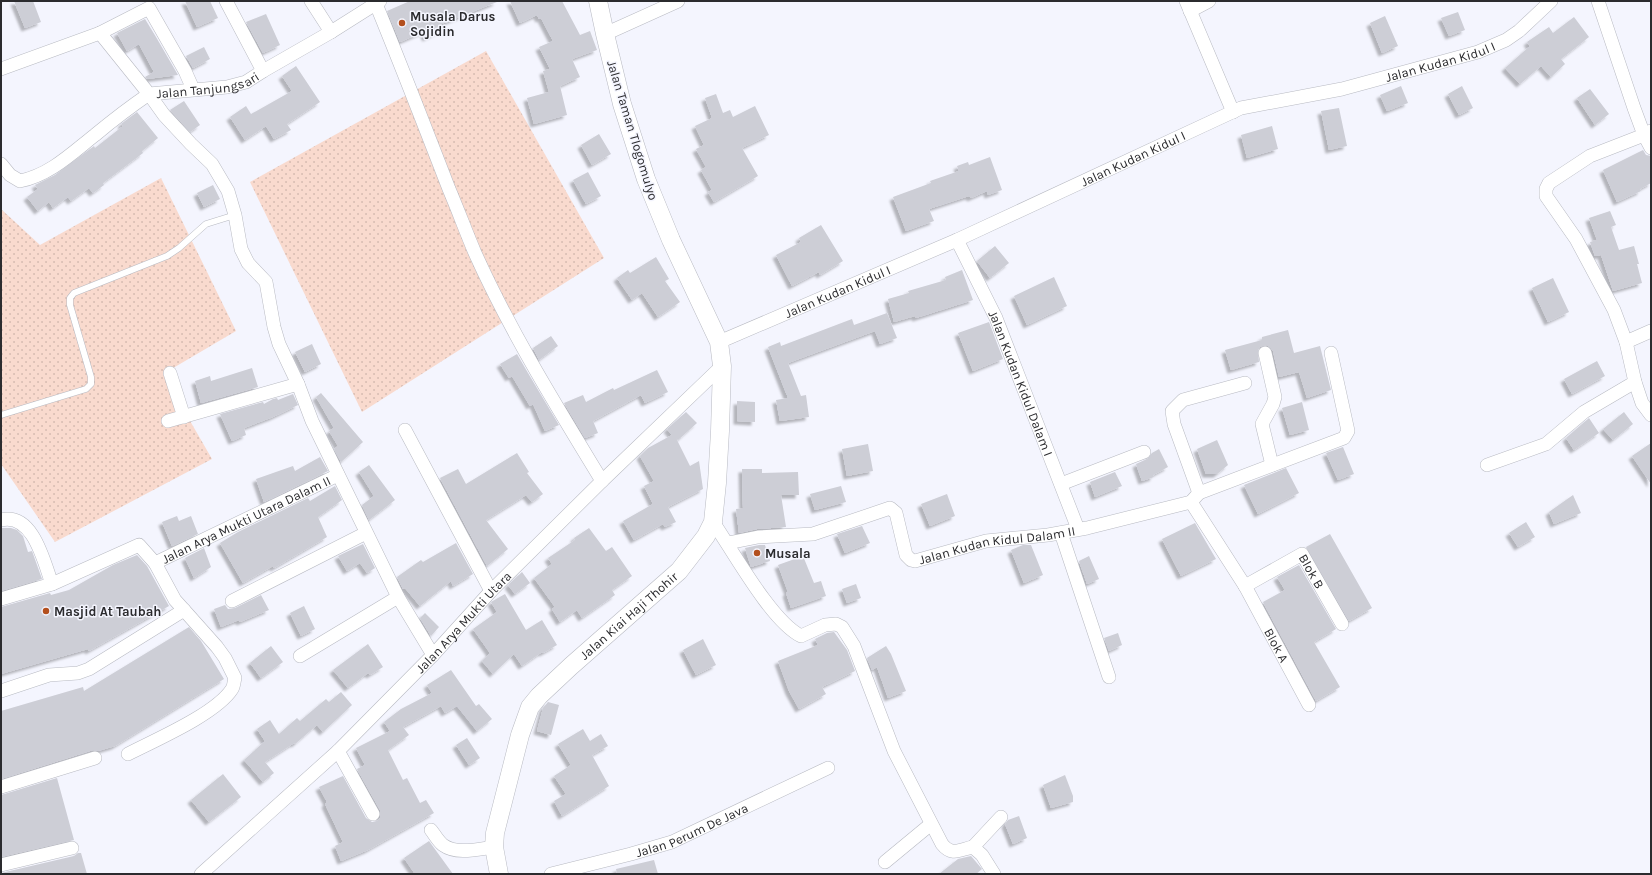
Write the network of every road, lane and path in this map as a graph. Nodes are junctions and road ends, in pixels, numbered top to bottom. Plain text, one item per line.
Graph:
1 (226, 1) edge
2 (312, 1) edge
3 (598, 1) edge
4 (678, 1) edge
5 (1209, 1) edge
6 (1551, 1) edge
7 (1598, 1) edge
8 (378, 2) edge
9 (147, 5) edge
10 (1188, 6) edge
11 (331, 32) junction
12 (100, 33) junction
13 (605, 34) junction
14 (1, 69) edge
15 (263, 71) junction
16 (193, 89) junction
17 (149, 94) junction
18 (1233, 112) junction
19 (1648, 133) edge
20 (1651, 148) edge
21 (1, 164) edge
22 (235, 215) junction
23 (957, 240) junction
24 (1651, 331) edge
25 (719, 342) junction
26 (1626, 342) junction
27 (1265, 353) dead end
28 (1331, 353) dead end
29 (722, 366) junction
30 (170, 373) dead end
31 (1635, 382) junction
32 (1245, 383) dead end
33 (298, 384) junction
34 (1, 415) edge
35 (1651, 415) edge
36 (184, 416) junction
37 (168, 421) dead end
38 (405, 430) dead end
39 (1144, 452) dead end
40 (1272, 465) junction
41 (1487, 465) dead end
42 (338, 475) junction
43 (602, 481) junction
44 (1062, 484) junction
45 (1195, 498) junction
46 (1, 520) edge
47 (713, 522) junction
48 (1078, 529) junction
49 (366, 533) junction
50 (1061, 533) junction
51 (728, 543) junction
52 (155, 563) junction
53 (52, 584) junction
54 (1245, 586) junction
55 (490, 590) junction
56 (398, 597) junction
57 (1, 599) edge
58 (232, 602) dead end
59 (184, 610) junction
60 (1342, 624) dead end
61 (433, 654) junction
62 (300, 656) dead end
63 (1109, 677) dead end
64 (1, 692) edge
65 (1309, 705) dead end
66 (338, 752) junction
67 (128, 754) dead end
68 (95, 758) dead end
69 (828, 768) dead end
70 (1, 787) edge
71 (373, 814) dead end
72 (1001, 817) dead end
73 (931, 824) junction
74 (431, 830) dead end
75 (494, 847) junction
76 (973, 847) junction
77 (72, 848) dead end
78 (885, 862) dead end
79 (1, 865) edge
80 (200, 874) edge
81 (499, 874) edge
82 (551, 874) edge
83 (994, 874) edge

1 - 15 street
2 - 11 street
3 - 13 street, Jalan Taman Tlogomulyo
4 - 13 street
5 - 10 street
6 - 18 street, Jalan Kudan Kidul I
7 - 19 street
8 - 11 street, Jalan Tanjungsari
8 - 43 street
9 - 12 street
9 - 16 street
10 - 18 street
11 - 15 street, Jalan Tanjungsari
12 - 14 street
12 - 17 street, Jalan Tanjungsari
13 - 25 street, Jalan Taman Tlogomulyo
15 - 16 street, Jalan Tanjungsari
16 - 17 street, Jalan Tanjungsari
17 - 21 street
17 - 22 street
18 - 23 street, Jalan Kudan Kidul I
19 - 20 street
19 - 26 street
22 - 33 street
22 - 34 lane
23 - 25 street, Jalan Kudan Kidul I
23 - 44 street, Jalan Kudan Kidul Dalam I
24 - 26 street
25 - 29 street, Jalan Kiai Haji Thohir
26 - 31 street
27 - 40 street
28 - 40 street, Jalan Kudan Kidul Dalam II
29 - 43 street, Jalan Arya Mukti Utara
29 - 47 street, Jalan Kiai Haji Thohir
30 - 36 street
31 - 35 street
31 - 41 street
32 - 45 street, Blok A
33 - 36 street
33 - 42 street
36 - 37 street
38 - 55 street
39 - 44 street
40 - 45 street, Jalan Kudan Kidul Dalam II
42 - 49 street
42 - 52 street, Jalan Arya Mukti Utara Dalam II
43 - 55 street, Jalan Arya Mukti Utara
44 - 48 street, Jalan Kudan Kidul Dalam I
45 - 48 street, Jalan Kudan Kidul Dalam II
45 - 54 street, Blok A
46 - 53 street
47 - 51 street
47 - 75 street, Jalan Kiai Haji Thohir
48 - 50 street, Jalan Kudan Kidul Dalam II
49 - 56 street
49 - 58 street
50 - 51 street, Jalan Kudan Kidul Dalam II
50 - 63 street
51 - 73 street
52 - 53 street, Jalan Arya Mukti Utara Dalam II
52 - 59 street
53 - 57 street
54 - 60 street, Blok B
54 - 65 street, Blok A
55 - 61 street, Jalan Arya Mukti Utara
56 - 61 street
56 - 62 street
59 - 64 street
59 - 67 street
61 - 66 street, Jalan Arya Mukti Utara
66 - 71 street
66 - 80 street, Jalan Arya Mukti Utara
68 - 70 street
69 - 82 street, Jalan Perum De Java
72 - 76 street
73 - 76 street
73 - 78 street
74 - 75 street
75 - 81 street, Jalan Kiai Haji Thohir
76 - 83 street
77 - 79 street

